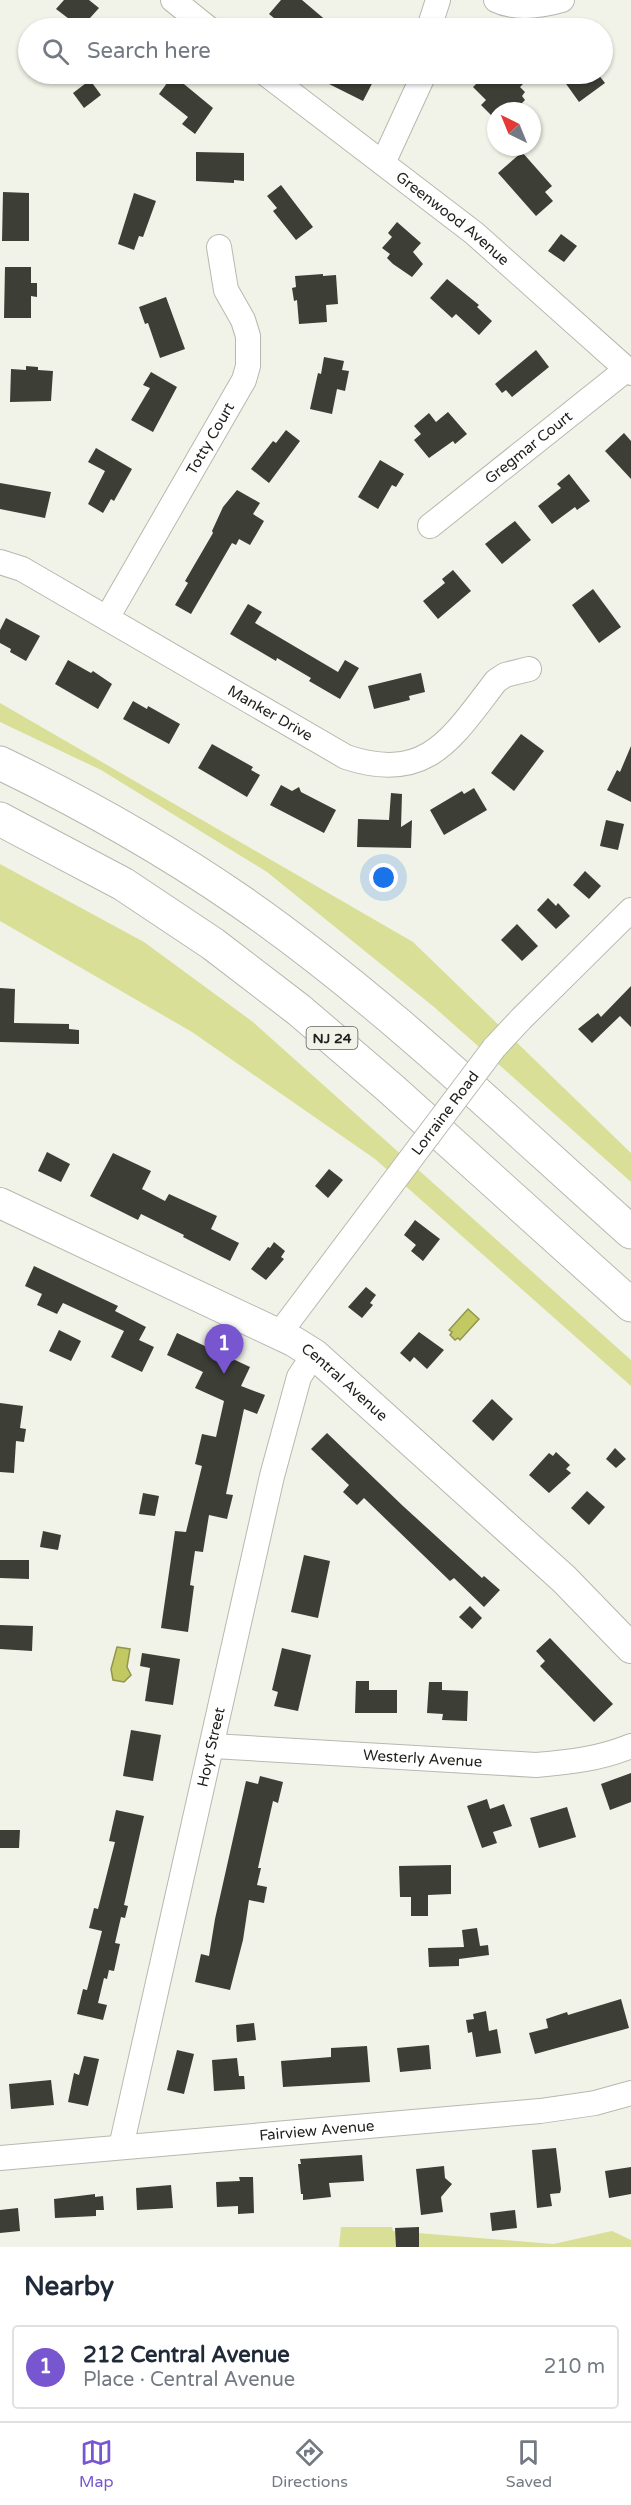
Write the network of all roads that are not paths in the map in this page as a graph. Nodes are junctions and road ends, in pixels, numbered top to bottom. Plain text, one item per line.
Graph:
1 (172, 0) edge
2 (438, 0) edge
3 (496, 0) edge
4 (562, 0) edge
5 (195, 18) edge
6 (431, 18) edge
7 (279, 84) edge
8 (419, 84) edge
9 (383, 164) junction
10 (219, 247) dead end
11 (629, 371) edge
12 (430, 526) dead end
13 (0, 562) edge
14 (107, 618) junction
15 (529, 669) dead end
16 (0, 763) edge
17 (0, 819) edge
18 (631, 910) edge
19 (0, 1203) edge
20 (631, 1232) edge
21 (631, 1305) edge
22 (279, 1334) junction
23 (314, 1354) junction
24 (631, 1648) edge
25 (213, 1746) junction
26 (631, 1746) edge
27 (631, 2093) edge
28 (122, 2147) junction
29 (0, 2157) edge

1 - 5 street
2 - 6 street
3 - 4 street
7 - 9 street, Greenwood Avenue
8 - 9 street
9 - 11 street, Greenwood Avenue
10 - 14 street, Totty Court
11 - 12 street, Gregmar Court
13 - 14 street, Manker Drive
14 - 15 street, Manker Drive
16 - 20 highway
17 - 21 highway, NJ 24
18 - 22 street, Lorraine Road, bridge
19 - 22 main road, Central Avenue
22 - 23 main road, Central Avenue
23 - 24 main road, Central Avenue
23 - 25 street, Hoyt Street
25 - 26 street, Westerly Avenue
25 - 28 street, Hoyt Street
27 - 28 street, Fairview Avenue
28 - 29 street, Fairview Avenue

